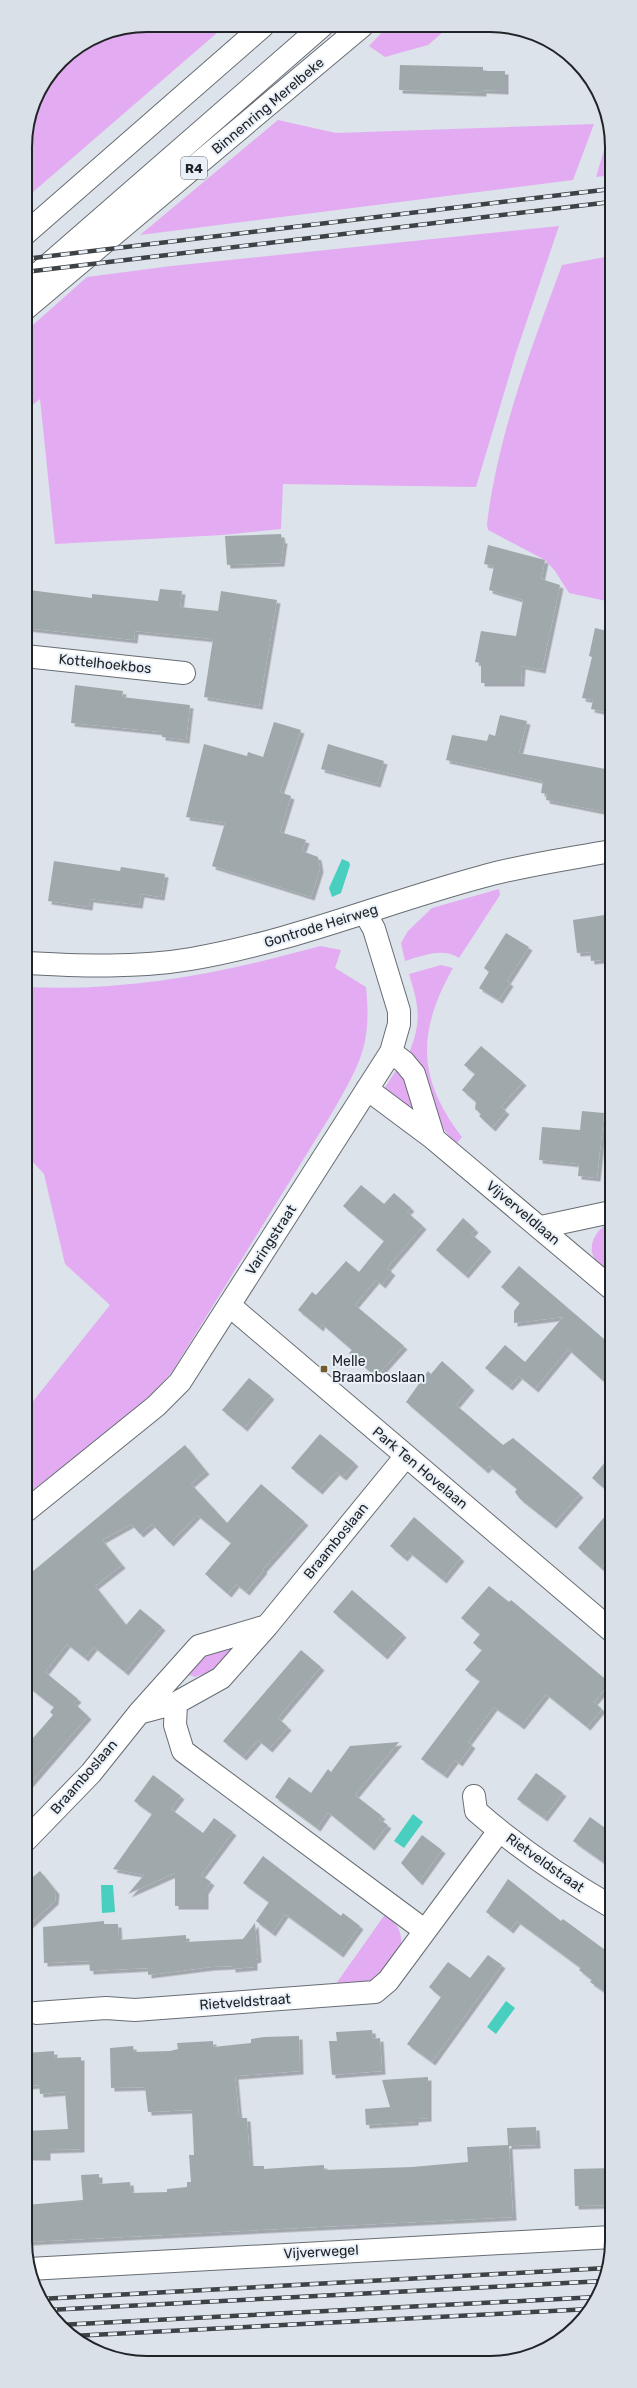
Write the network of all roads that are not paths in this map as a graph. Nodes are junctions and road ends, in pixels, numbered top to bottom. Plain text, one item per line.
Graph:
1 (257, 32) edge
2 (315, 32) edge
3 (355, 32) edge
4 (32, 228) edge
5 (32, 279) edge
6 (32, 303) edge
7 (32, 657) edge
8 (184, 673) dead end
9 (605, 852) edge
10 (365, 913) junction
11 (32, 963) edge
12 (391, 1052) junction
13 (367, 1089) junction
14 (434, 1139) junction
15 (605, 1213) edge
16 (541, 1227) junction
17 (605, 1283) edge
18 (229, 1305) junction
19 (406, 1456) junction
20 (32, 1506) edge
21 (605, 1625) edge
22 (267, 1626) junction
23 (176, 1703) junction
24 (139, 1713) junction
25 (474, 1796) dead end
26 (499, 1831) junction
27 (32, 1834) edge
28 (605, 1903) edge
29 (424, 1930) junction
30 (36, 2013) dead end
31 (605, 2237) edge
32 (35, 2268) edge

1 - 4 main road
2 - 5 main road
3 - 6 main road, Binnenring Merelbeke / R4
7 - 8 main road, Kottelhoekbos
9 - 10 main road, Gontrode Heirweg
10 - 11 main road, Gontrode Heirweg
10 - 12 main road, Varingstraat
12 - 13 main road, Varingstraat
12 - 14 main road
13 - 14 main road, Vijverveldlaan
13 - 18 main road, Varingstraat
14 - 16 main road, Vijverveldlaan
15 - 16 main road
16 - 17 main road, Vijverveldlaan
18 - 19 main road, Park Ten Hovelaan
18 - 20 main road, Varingstraat
19 - 21 main road, Park Ten Hovelaan
19 - 22 main road, Braamboslaan
22 - 23 main road, Braamboslaan
22 - 24 main road, Braamboslaan
23 - 24 main road, Braamboslaan
23 - 29 main road
24 - 27 main road, Braamboslaan
25 - 26 main road, Rietveldstraat
26 - 28 main road, Rietveldstraat
26 - 29 main road, Rietveldstraat
29 - 30 main road, Rietveldstraat
31 - 32 main road, Vijverwegel

